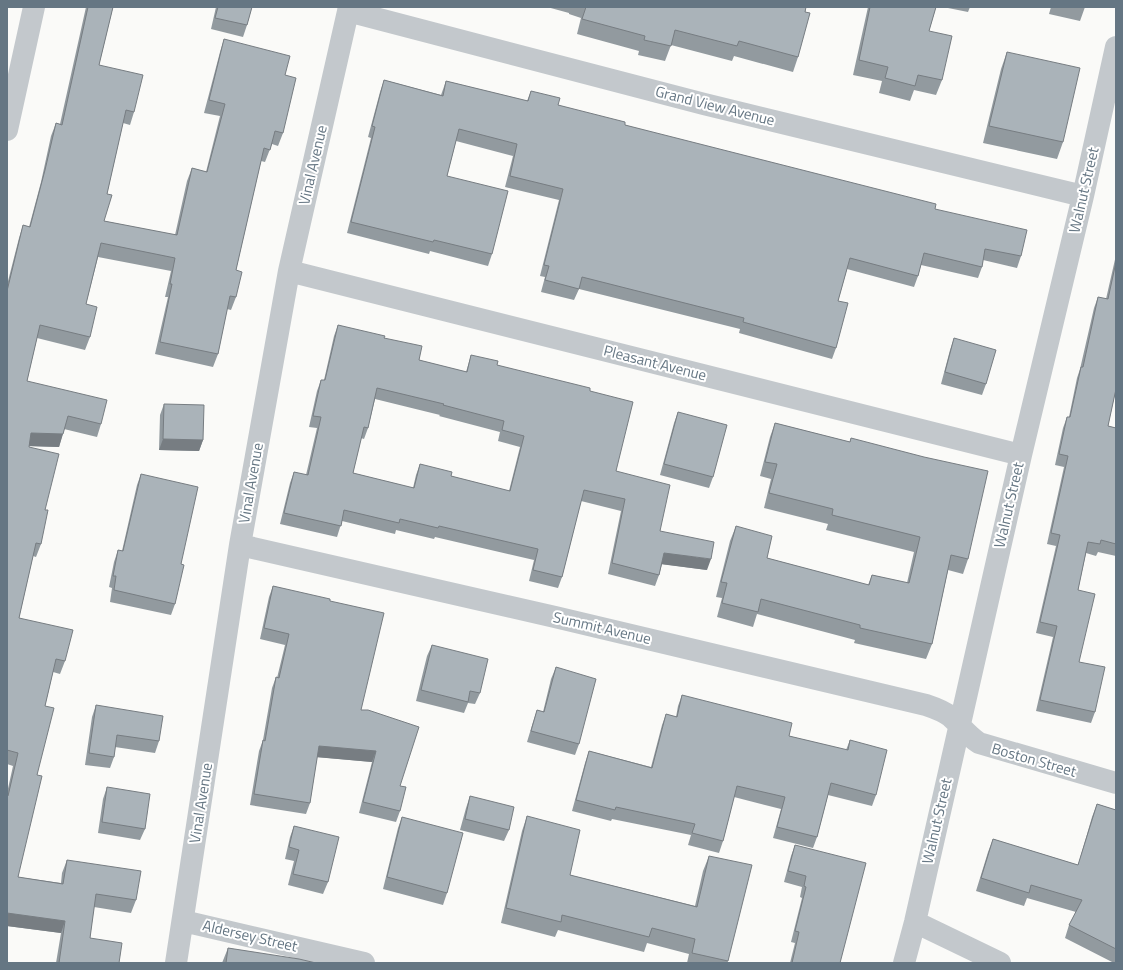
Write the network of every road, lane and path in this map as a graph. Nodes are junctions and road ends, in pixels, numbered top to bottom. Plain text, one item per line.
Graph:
1 (34, 7) edge
2 (348, 9) edge
3 (1116, 47) edge
4 (7, 130) edge
5 (1083, 196) junction
6 (289, 271) junction
7 (1021, 455) junction
8 (240, 545) junction
9 (959, 725) junction
10 (1116, 783) edge
11 (183, 921) junction
12 (915, 922) junction
13 (176, 963) edge
14 (364, 963) edge
15 (904, 963) edge
16 (1000, 963) edge

1 - 4 street
2 - 5 street, Grand View Avenue
2 - 6 street, Vinal Avenue
3 - 5 street, Walnut Street
5 - 7 street, Walnut Street
6 - 7 street, Pleasant Avenue
6 - 8 street, Vinal Avenue
7 - 9 street, Walnut Street
8 - 9 street, Summit Avenue
8 - 11 street, Vinal Avenue
9 - 10 street, Boston Street
9 - 12 street, Walnut Street
11 - 13 street, Vinal Avenue
11 - 14 street, Aldersey Street
12 - 15 street, Walnut Street
12 - 16 street

